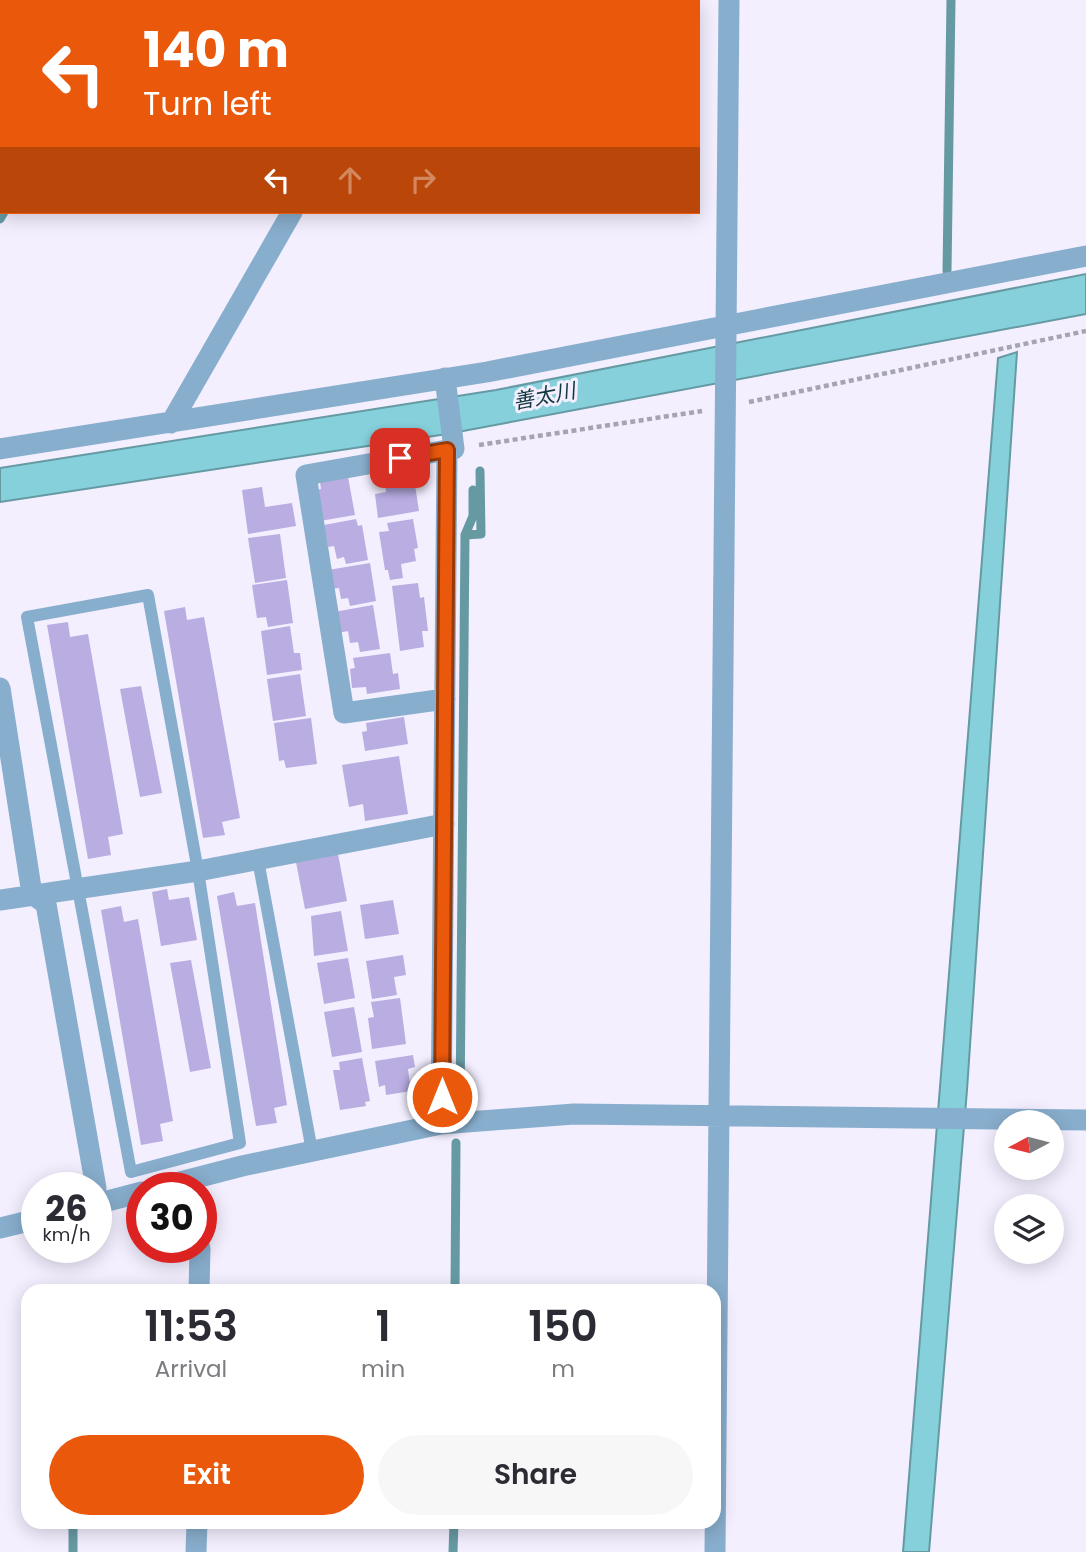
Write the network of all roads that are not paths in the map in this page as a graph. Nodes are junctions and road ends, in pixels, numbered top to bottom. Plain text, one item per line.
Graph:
1 (729, 0) edge
2 (291, 214) edge
3 (1086, 256) edge
4 (728, 329) junction
5 (446, 383) junction
6 (171, 423) junction
7 (453, 445) road end
8 (0, 449) edge
9 (0, 688) edge
10 (445, 699) junction
11 (444, 824) junction
12 (258, 860) junction
13 (198, 871) junction
14 (77, 888) junction
15 (32, 894) junction
16 (0, 900) edge
17 (719, 1118) junction
18 (1086, 1120) edge
19 (442, 1124) junction
20 (312, 1151) junction
21 (93, 1172) edge
22 (217, 1178) edge
23 (21, 1223) edge
24 (0, 1228) edge
25 (200, 1263) edge
26 (199, 1284) edge
27 (717, 1284) edge
28 (197, 1529) edge
29 (715, 1529) edge
30 (197, 1552) edge
31 (715, 1552) edge

1 - 4 street
2 - 6 street
3 - 4 street
4 - 5 street
4 - 17 street
5 - 6 street
5 - 7 street
6 - 8 street
9 - 15 street
10 - 10 street
10 - 11 street
11 - 12 street
11 - 19 street
12 - 13 street
12 - 20 lane
13 - 14 street
13 - 14 lane
13 - 14 lane
14 - 15 street
15 - 16 street
15 - 21 street
17 - 18 street
17 - 19 street
17 - 27 street
19 - 20 street
20 - 22 street
23 - 24 street
25 - 26 street
28 - 30 street
29 - 31 street

